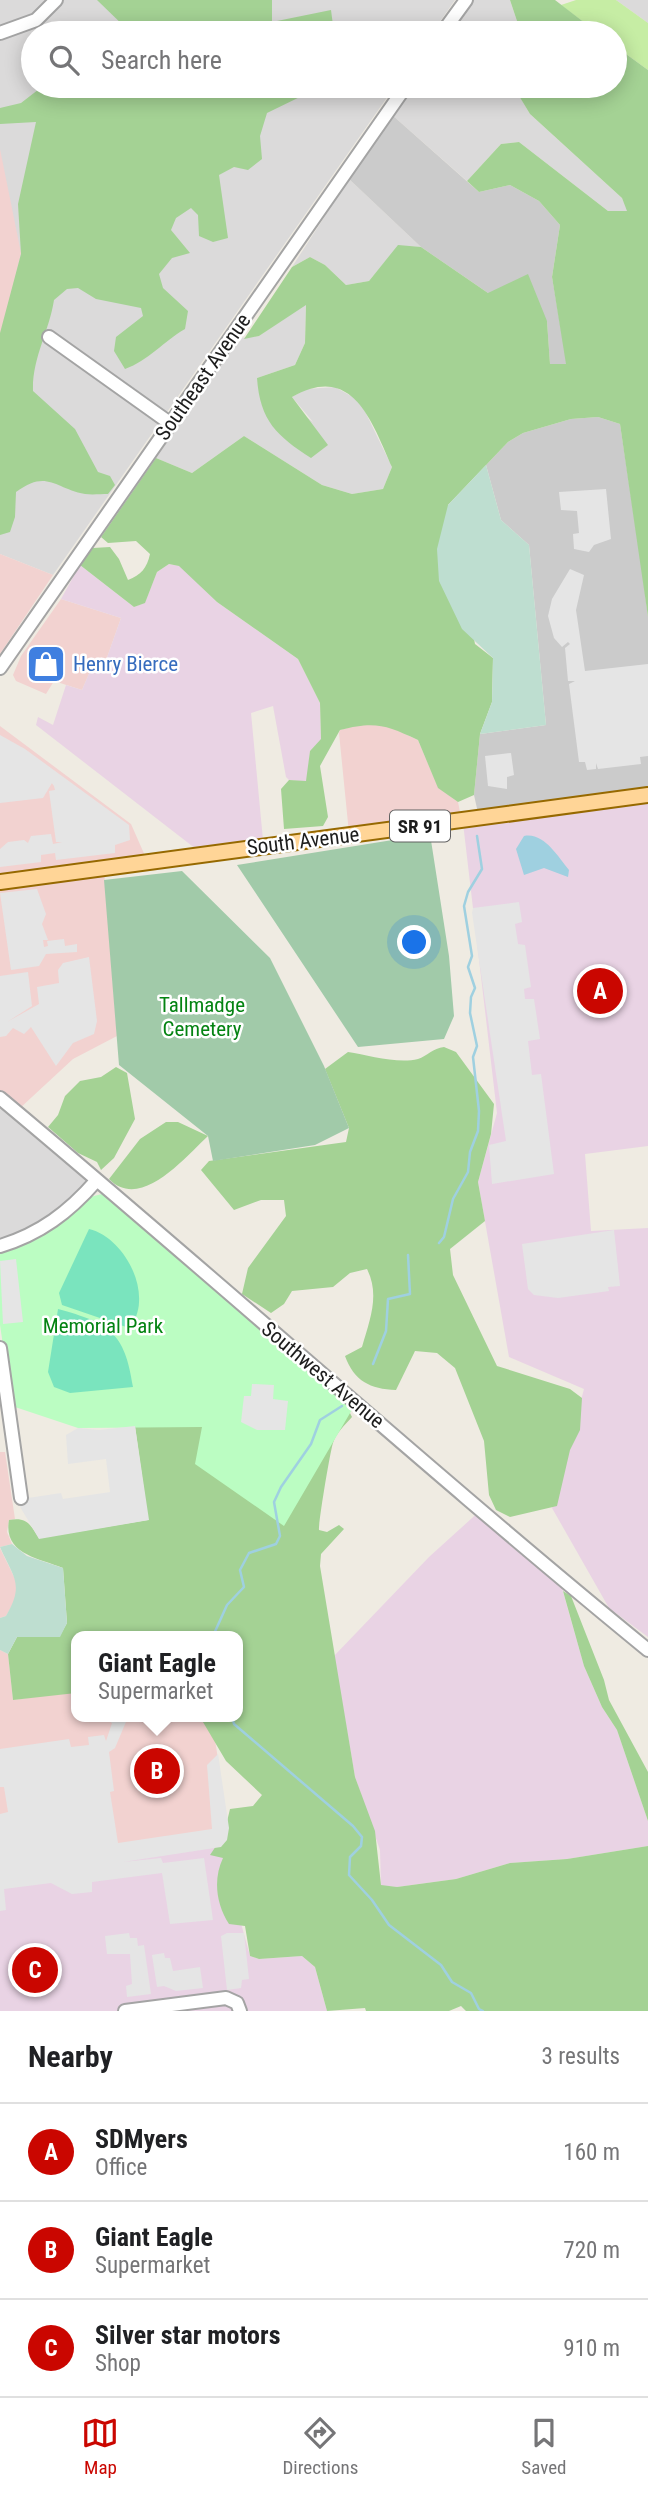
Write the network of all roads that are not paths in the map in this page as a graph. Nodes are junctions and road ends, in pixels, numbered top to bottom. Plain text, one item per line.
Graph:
1 (56, 0) edge
2 (466, 0) edge
3 (33, 21) edge
4 (451, 21) edge
5 (21, 25) edge
6 (0, 33) edge
7 (398, 98) edge
8 (49, 337) dead end
9 (171, 424) junction
10 (0, 668) edge
11 (648, 795) edge
12 (0, 882) edge
13 (0, 1098) edge
14 (96, 1181) junction
15 (0, 1245) edge
16 (0, 1348) edge
17 (6, 1443) edge
18 (20, 1498) dead end
19 (648, 1650) edge
20 (125, 2011) edge
21 (240, 2011) edge

1 - 3 street
2 - 4 street
5 - 6 street
7 - 9 street, Southeast Avenue
8 - 9 street
9 - 10 street, Southeast Avenue
11 - 12 main road, South Avenue / SR 91
13 - 14 street, Southwest Avenue
14 - 15 street
14 - 19 street, Southwest Avenue
16 - 17 street
17 - 18 street
20 - 21 street

